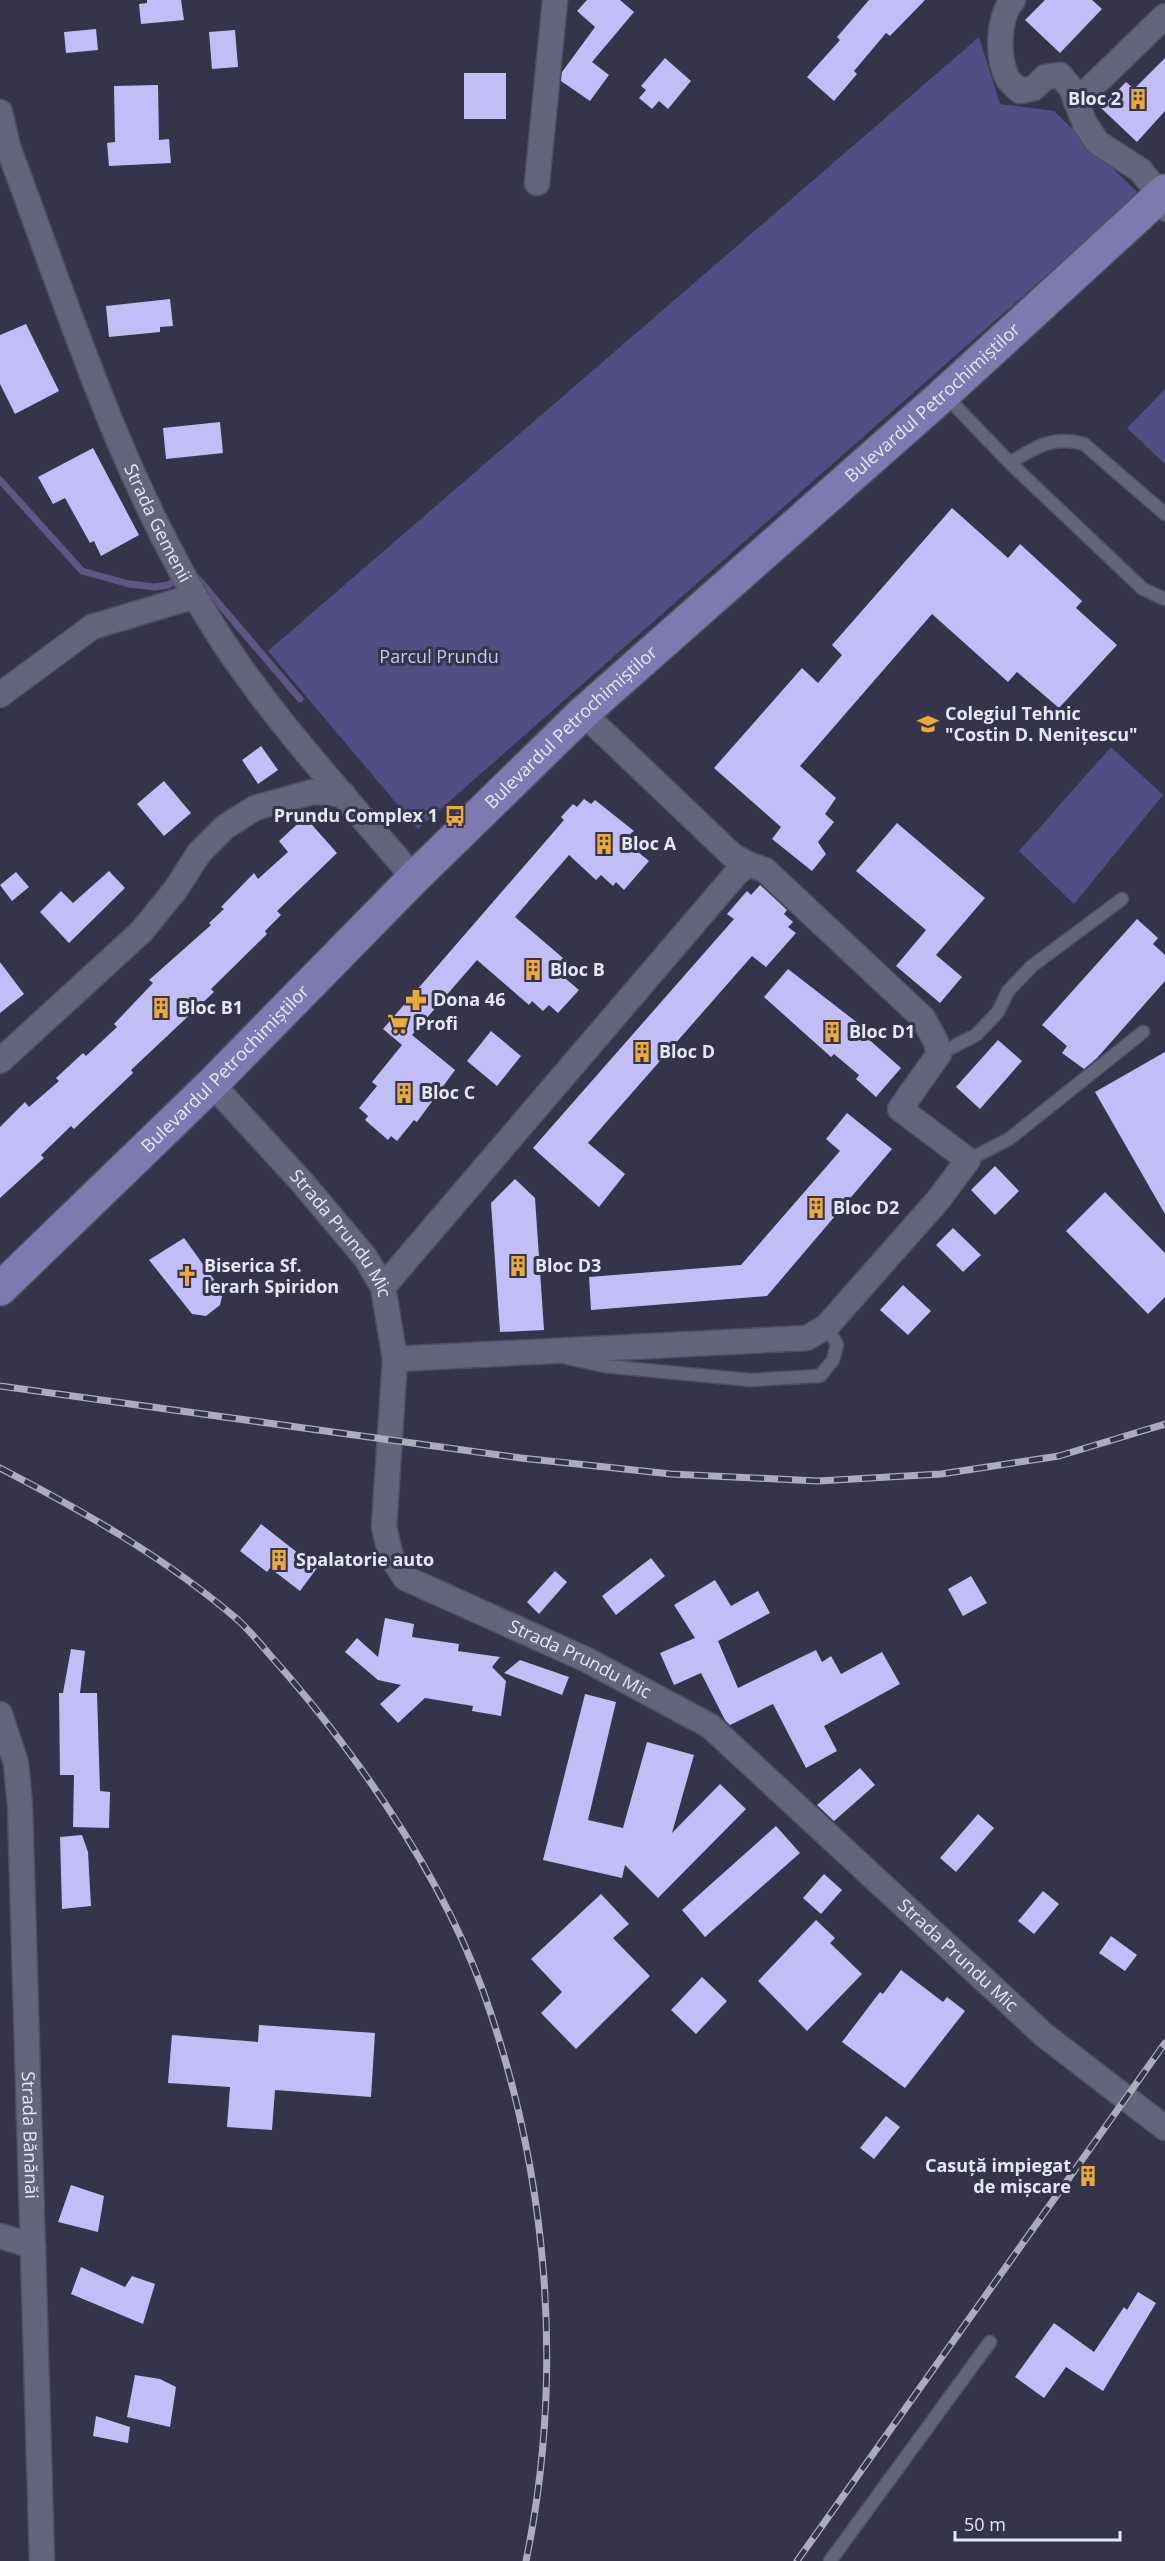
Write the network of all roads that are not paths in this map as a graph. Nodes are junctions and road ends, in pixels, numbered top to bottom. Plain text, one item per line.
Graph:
1 (555, 0) edge
2 (1013, 0) edge
3 (1165, 15) edge
4 (1076, 102) junction
5 (0, 112) edge
6 (537, 183) dead end
7 (1164, 204) edge
8 (944, 394) junction
9 (1010, 463) junction
10 (1165, 514) edge
11 (195, 596) junction
12 (1165, 599) edge
13 (0, 695) edge
14 (583, 713) junction
15 (343, 794) junction
16 (748, 864) junction
17 (414, 878) junction
18 (1122, 899) dead end
19 (1143, 1032) dead end
20 (939, 1054) junction
21 (0, 1061) edge
22 (212, 1084) junction
23 (968, 1160) junction
24 (383, 1287) junction
25 (0, 1290) edge
26 (827, 1326) junction
27 (531, 1350) junction
28 (395, 1359) junction
29 (0, 1714) edge
30 (9, 1781) edge
31 (1164, 2124) edge
32 (0, 2236) edge
33 (33, 2246) junction
34 (990, 2342) dead end
35 (42, 2561) edge
36 (830, 2561) edge

1 - 6 street
2 - 4 street
3 - 4 street
4 - 7 street
5 - 11 street, Strada Gemenii
7 - 8 main road, Bulevardul Petrochimiștilor
8 - 9 lane
8 - 14 main road, Bulevardul Petrochimiștilor
9 - 10 lane
9 - 12 lane
11 - 13 street
11 - 15 street, Strada Gemenii
14 - 16 street
14 - 17 main road, Bulevardul Petrochimiștilor
15 - 17 street, Strada Gemenii
15 - 21 street
16 - 20 street
16 - 24 street
17 - 22 main road, Bulevardul Petrochimiștilor
18 - 20 lane
19 - 23 lane
20 - 23 street
22 - 24 street, Strada Prundu Mic
22 - 25 main road, Bulevardul Petrochimiștilor
23 - 26 street
24 - 28 street, Strada Prundu Mic
26 - 27 street
26 - 27 lane
27 - 28 street
28 - 31 street, Strada Prundu Mic
29 - 30 street, Strada Bănănăi
30 - 33 street, Strada Bănănăi
32 - 33 street
33 - 35 street, Strada Bănănăi
34 - 36 lane

